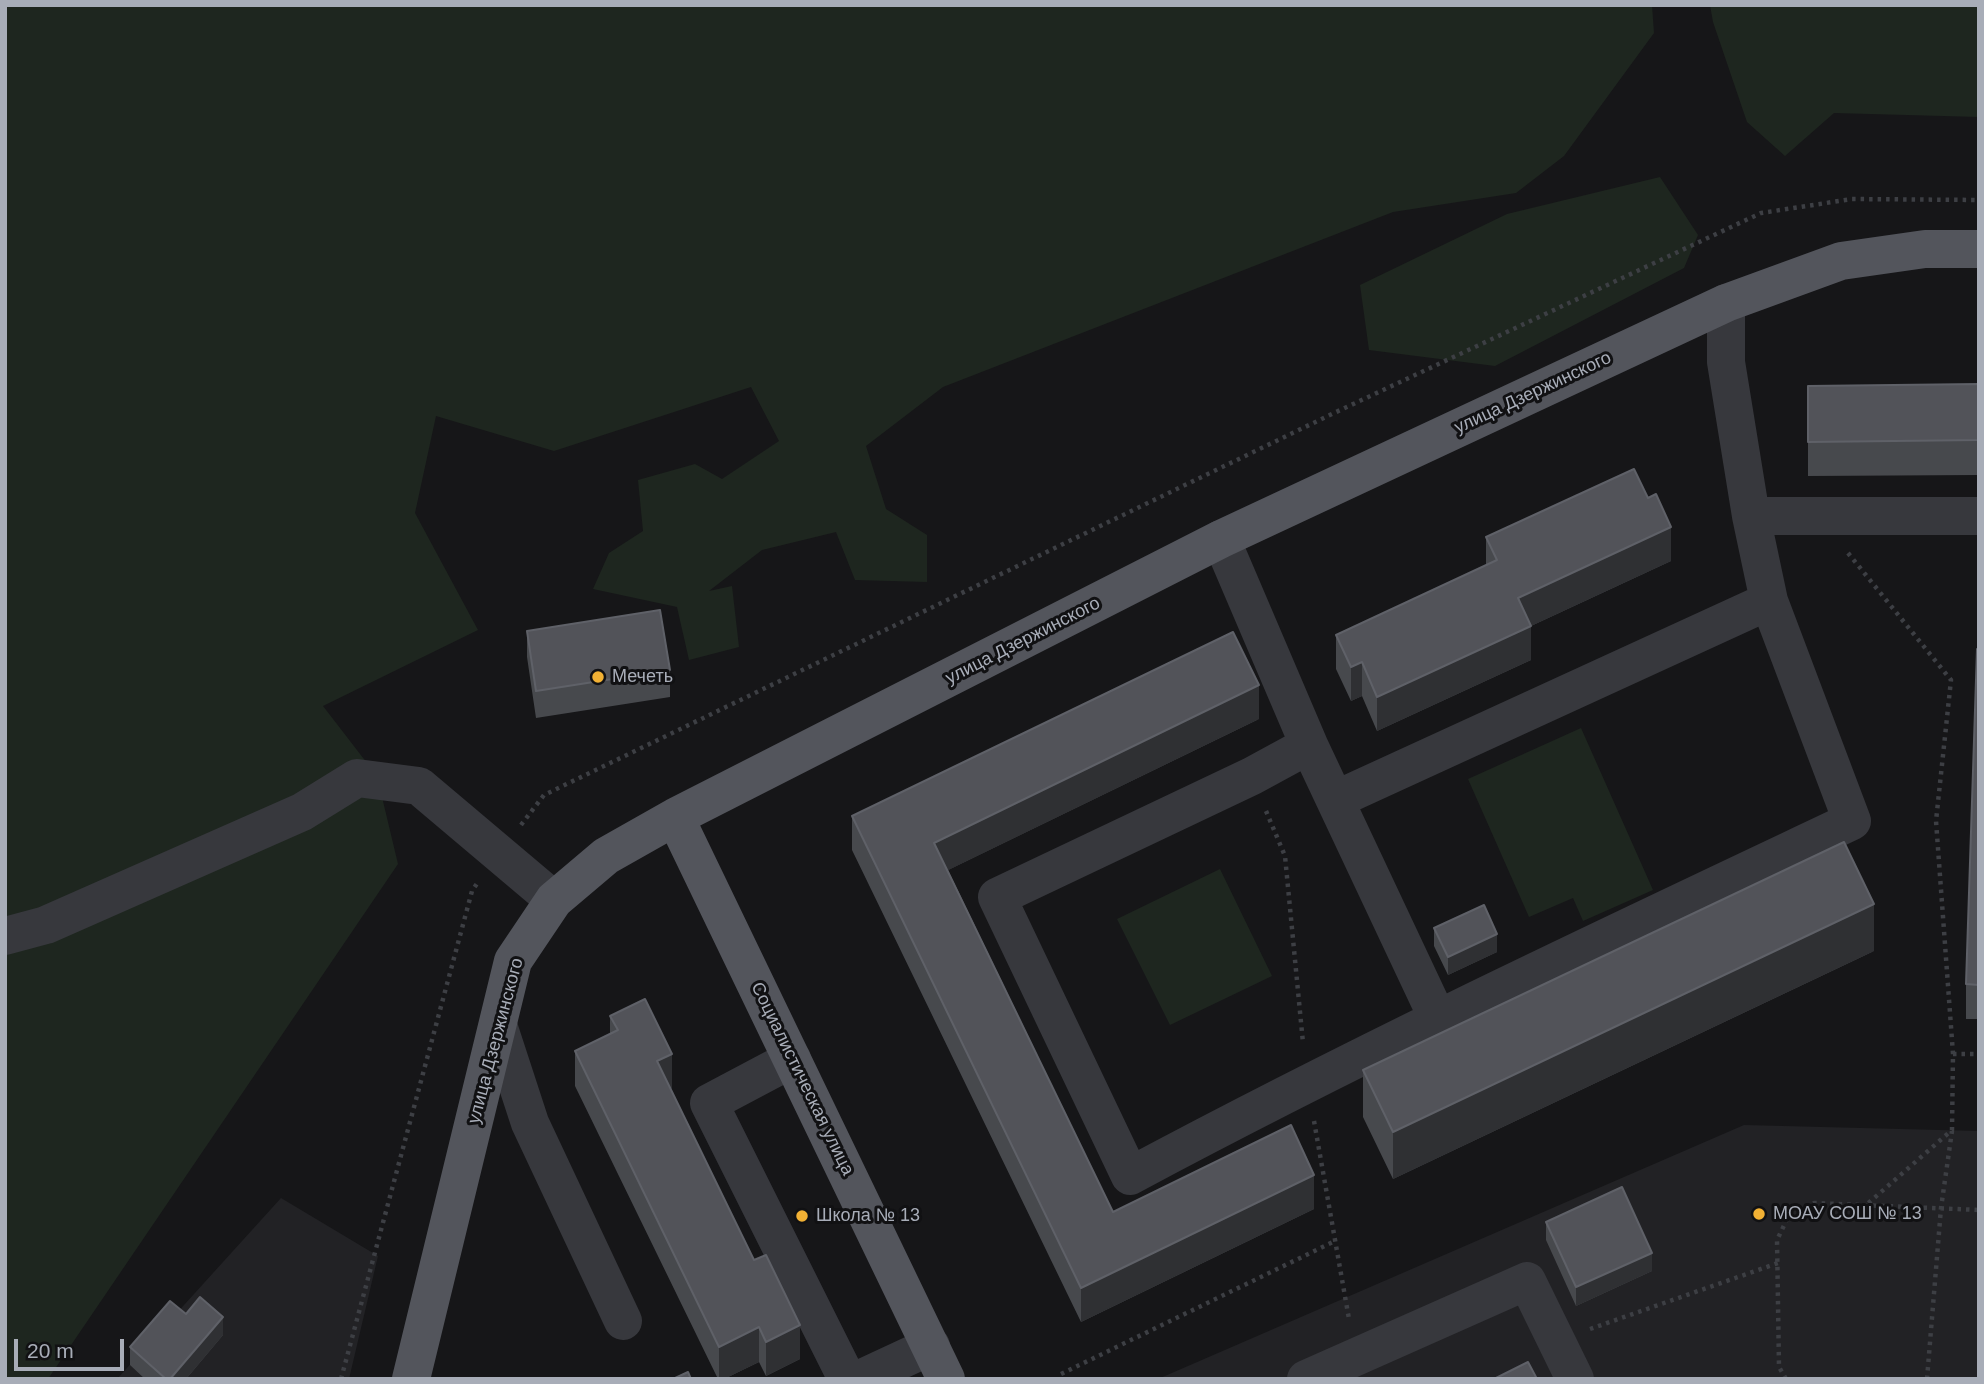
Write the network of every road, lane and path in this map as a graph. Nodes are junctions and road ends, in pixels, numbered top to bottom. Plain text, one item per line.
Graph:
1 (1979, 249) edge
2 (1726, 303) junction
3 (1751, 516) junction
4 (1818, 516) junction
5 (1979, 516) edge
6 (1221, 539) junction
7 (1769, 601) junction
8 (1309, 745) junction
9 (1252, 776) junction
10 (1335, 800) junction
11 (675, 817) junction
12 (554, 900) junction
13 (5, 936) edge
14 (1437, 1017) junction
15 (498, 1025) junction
16 (1953, 1054) junction
17 (1979, 1054) edge
18 (792, 1059) junction
19 (1307, 1082) junction
20 (1952, 1130) junction
21 (1865, 1206) junction
22 (1941, 1208) junction
23 (1979, 1210) edge
24 (1335, 1241) junction
25 (1777, 1263) junction
26 (624, 1321) dead end
27 (1556, 1341) junction
28 (1354, 1357) junction
29 (939, 1363) edge
30 (1061, 1374) dead end
31 (411, 1379) edge
32 (847, 1379) edge
33 (860, 1379) edge
34 (1306, 1379) edge
35 (1575, 1379) edge
36 (1786, 1379) edge
37 (1927, 1379) edge

1 - 2 main road, улица Дзержинского
2 - 3 street
2 - 6 main road, улица Дзержинского
3 - 4 street
3 - 7 street
4 - 5 street
4 - 16 path
6 - 8 street
6 - 11 main road, улица Дзержинского
7 - 10 street
7 - 14 street
8 - 9 street
8 - 10 street
9 - 19 path
9 - 19 street
10 - 14 street
11 - 12 main road, улица Дзержинского
11 - 18 main road, Социалистическая улица
12 - 13 street
12 - 15 main road, улица Дзержинского
14 - 19 street
15 - 26 street
15 - 31 main road, улица Дзержинского
16 - 17 path
16 - 20 path
18 - 29 main road, Социалистическая улица
18 - 32 street
19 - 24 path
20 - 21 path
20 - 22 path
21 - 22 path
21 - 25 path
22 - 23 path
22 - 37 path
24 - 28 path
24 - 30 path
25 - 27 path
25 - 36 path
27 - 28 street
27 - 35 street
28 - 34 street
29 - 33 street

